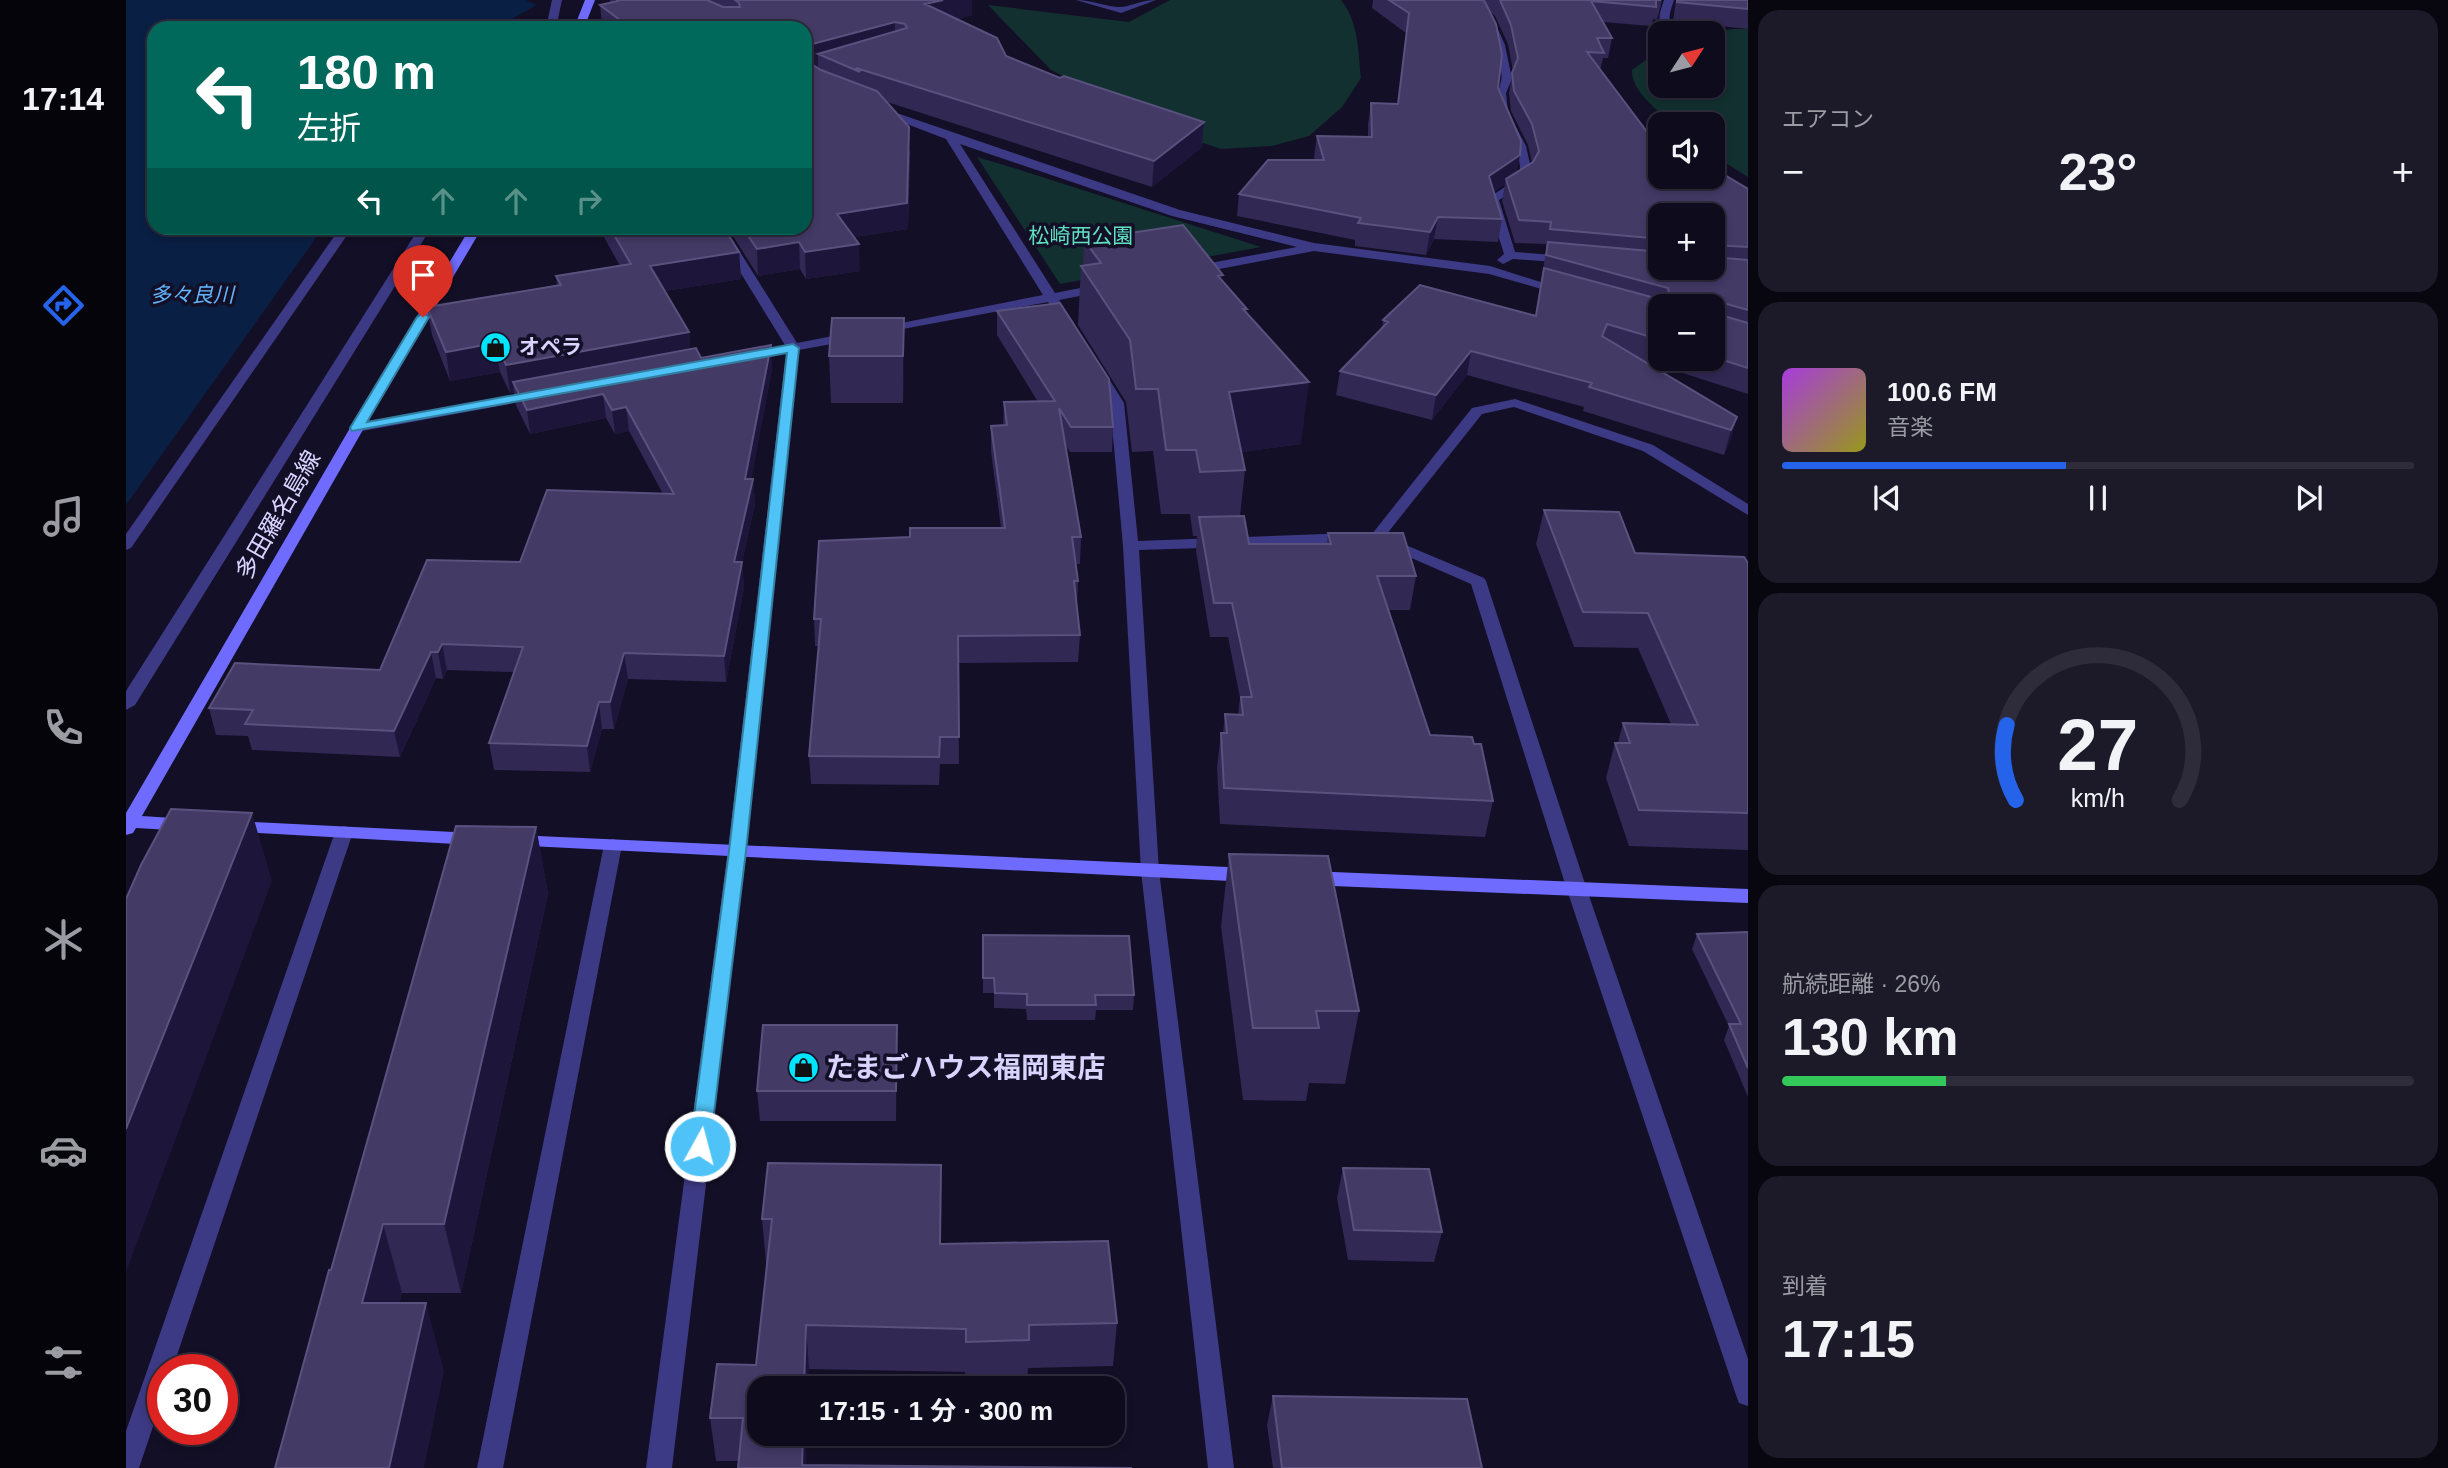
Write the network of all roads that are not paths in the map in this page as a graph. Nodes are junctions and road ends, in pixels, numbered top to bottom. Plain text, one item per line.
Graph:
1 (590, 0) edge
2 (1081, 0) edge
3 (1151, 0) edge
4 (1468, 0) edge
5 (1669, 0) edge
6 (562, 1) edge
7 (554, 21) edge
8 (582, 21) edge
9 (1664, 21) edge
10 (871, 107) edge
11 (950, 137) junction
12 (341, 235) edge
13 (421, 235) edge
14 (472, 235) edge
15 (723, 235) edge
16 (1314, 247) junction
17 (1510, 255) junction
18 (1580, 261) edge
19 (1490, 270) junction
20 (1182, 272) edge
21 (1117, 285) edge
22 (1582, 296) edge
23 (1051, 298) junction
24 (1073, 333) edge
25 (793, 348) junction
26 (1088, 356) edge
27 (739, 358) edge
28 (548, 393) edge
29 (357, 428) junction
30 (1748, 492) edge
31 (1730, 499) junction
32 (1748, 510) edge
33 (1377, 537) junction
34 (126, 545) edge
35 (1131, 546) junction
36 (126, 705) edge
37 (129, 826) edge
38 (344, 832) junction
39 (613, 845) junction
40 (737, 851) junction
41 (1150, 871) junction
42 (1577, 890) junction
43 (1748, 896) edge
44 (1748, 1395) edge
45 (126, 1468) edge
46 (490, 1468) edge
47 (659, 1468) edge
48 (1221, 1468) edge

1 - 8 street
2 - 3 street
4 - 17 street
5 - 9 street
6 - 7 street
10 - 11 street
11 - 16 street
11 - 23 street
12 - 34 street
13 - 36 street
14 - 29 street, 多田羅名島線
15 - 25 street
16 - 19 street
16 - 20 street
17 - 18 street
17 - 19 street
19 - 22 street
21 - 23 street
23 - 24 street
23 - 25 street
25 - 27 street
25 - 40 street
26 - 35 street
28 - 29 street
29 - 37 street, 多田羅名島線
30 - 31 street
31 - 32 street
31 - 33 street
33 - 35 street
33 - 42 street
35 - 41 street
37 - 38 street
38 - 39 street
38 - 45 street
39 - 40 street
39 - 46 street
40 - 41 street
40 - 47 street
41 - 42 street
41 - 48 street
42 - 43 street
42 - 44 street

